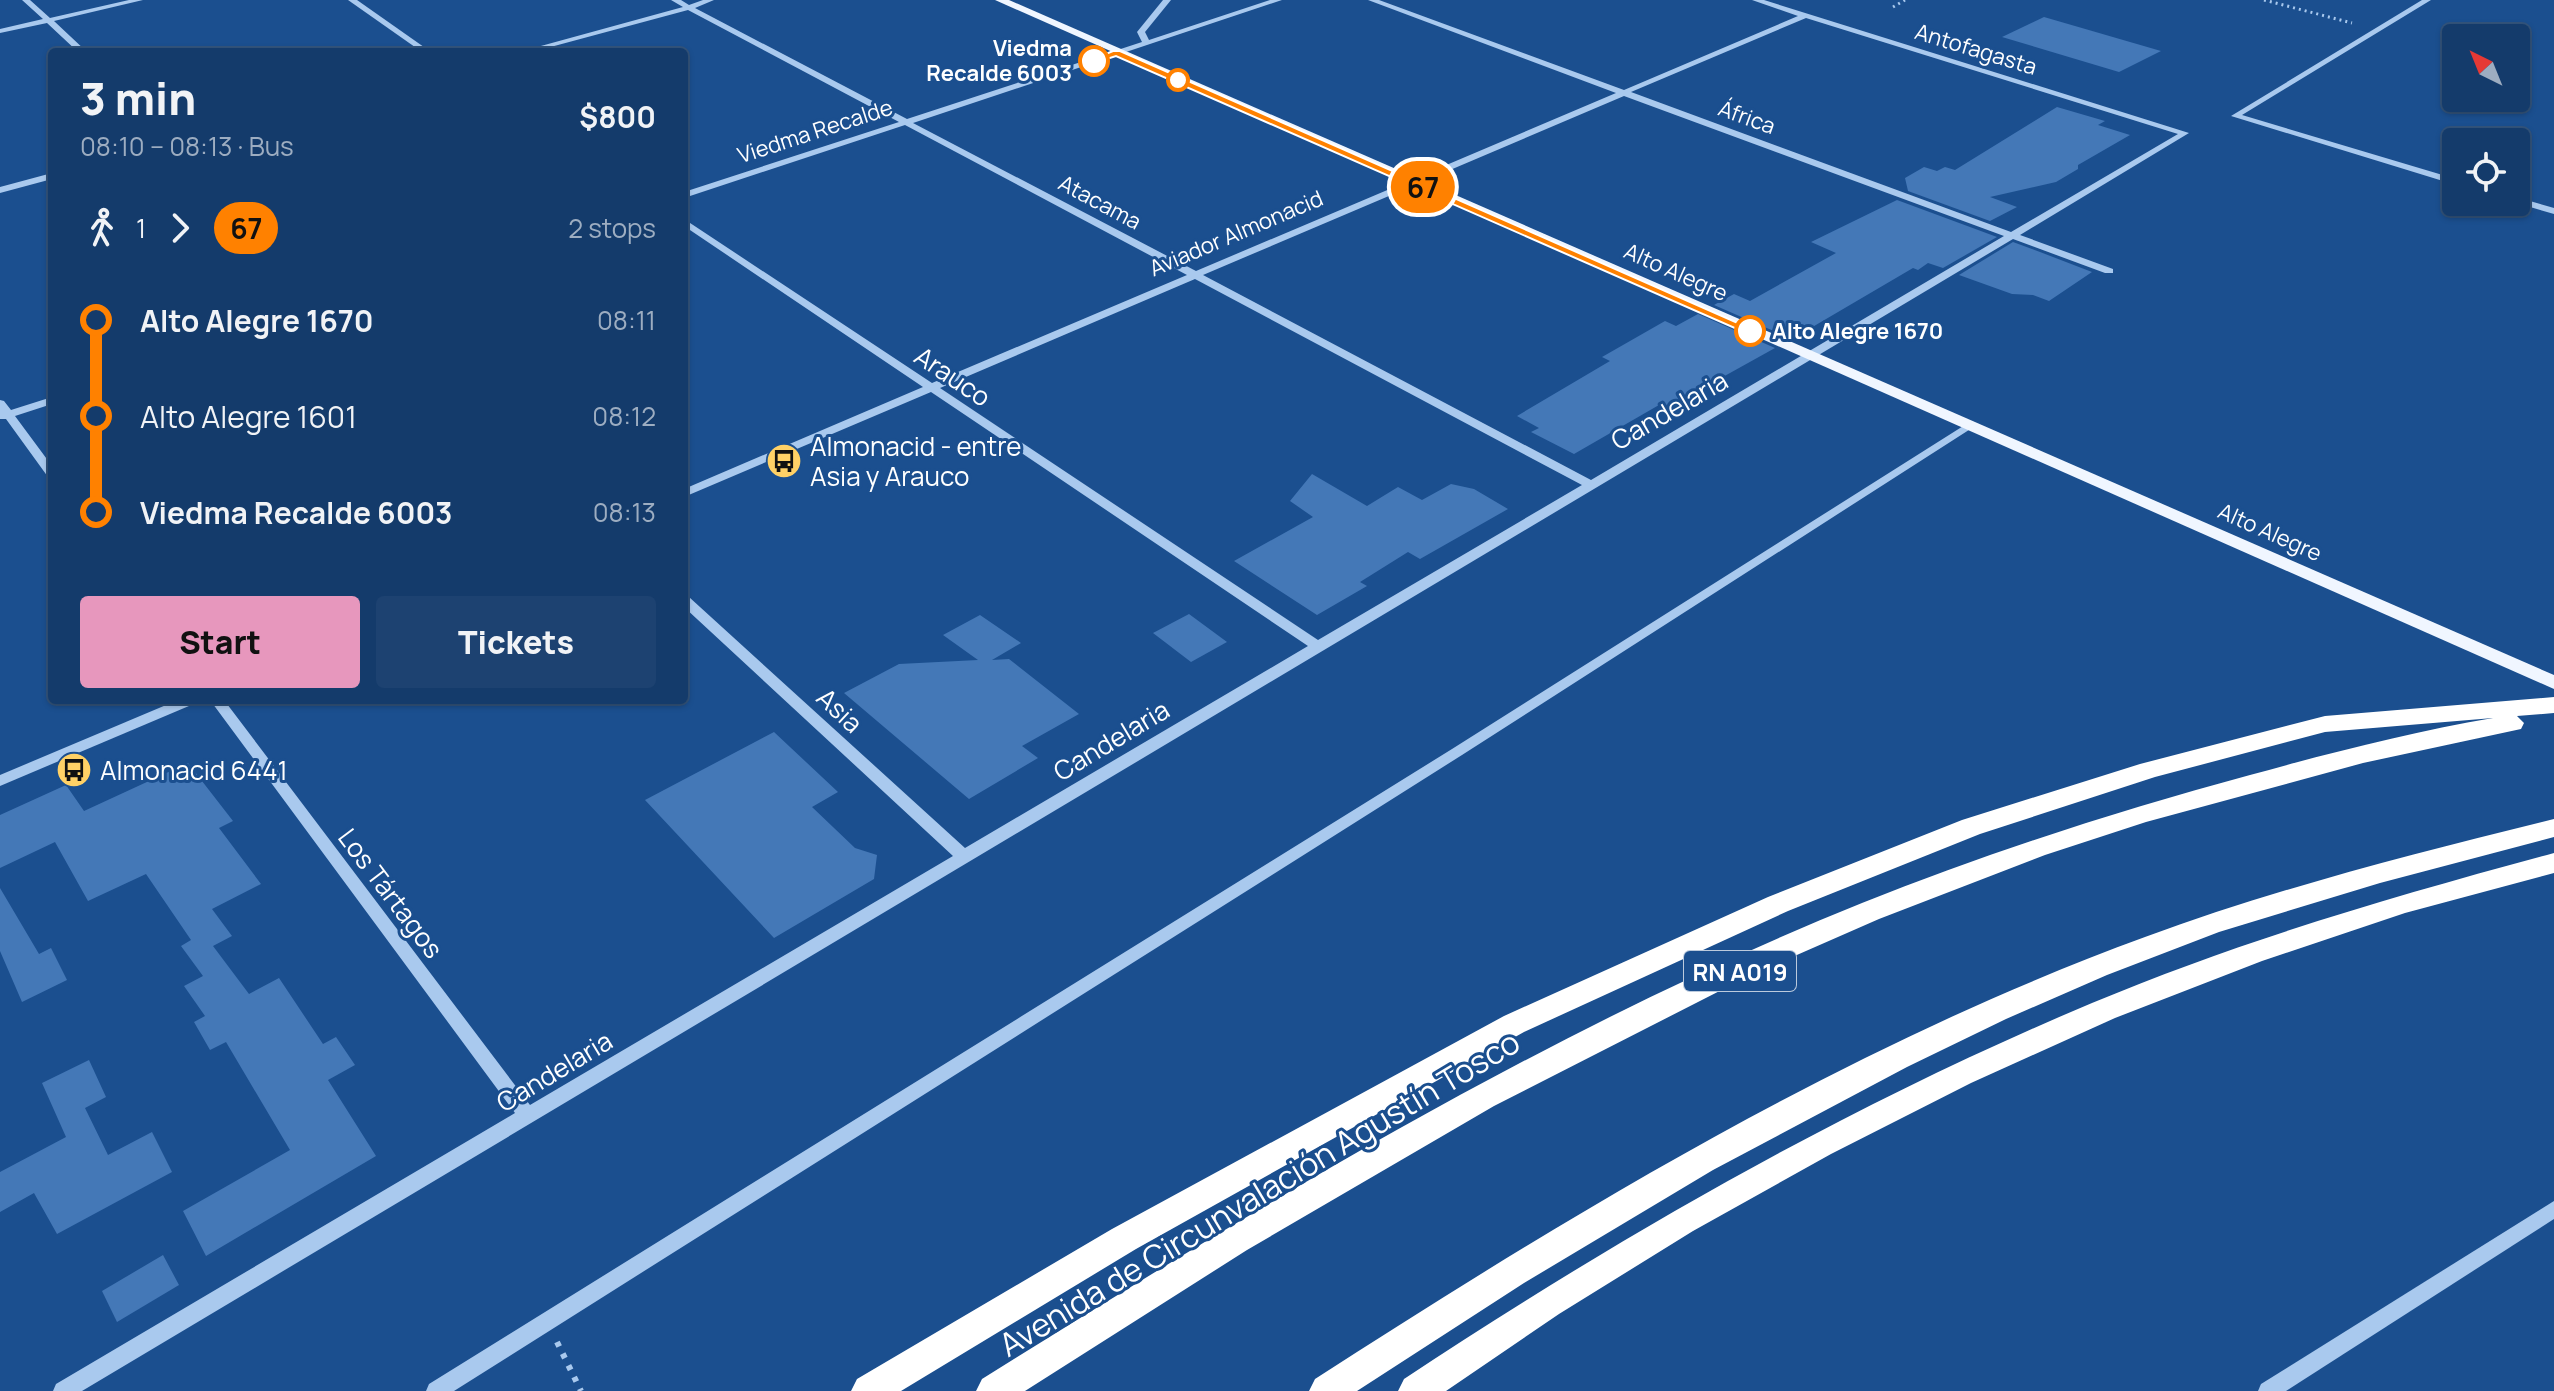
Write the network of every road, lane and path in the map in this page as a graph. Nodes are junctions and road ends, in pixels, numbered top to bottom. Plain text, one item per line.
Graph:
1 (26, 0) edge
2 (139, 0) edge
3 (352, 0) edge
4 (675, 0) edge
5 (710, 0) edge
6 (1000, 0) edge
7 (1167, 0) edge
8 (1278, 0) edge
9 (1372, 0) edge
10 (1756, 0) edge
11 (1905, 0) edge
12 (2264, 0) edge
13 (2427, 0) edge
14 (689, 7) junction
15 (1893, 7) dead end
16 (1806, 15) junction
17 (48, 20) junction
18 (2378, 29) junction
19 (0, 31) edge
20 (1147, 43) junction
21 (79, 48) edge
22 (421, 48) edge
23 (538, 48) edge
24 (1117, 53) junction
25 (1626, 92) junction
26 (906, 123) junction
27 (2185, 133) joint
28 (48, 177) edge
29 (2442, 178) edge
30 (1412, 182) junction
31 (0, 190) edge
32 (688, 194) edge
33 (2530, 204) edge
34 (2554, 211) edge
35 (688, 225) edge
36 (2012, 234) junction
37 (2109, 271) dead end
38 (1196, 275) junction
39 (1807, 356) junction
40 (931, 387) junction
41 (48, 401) edge
42 (0, 403) edge
43 (4, 416) edge
44 (1968, 426) junction
45 (48, 469) edge
46 (1590, 484) junction
47 (688, 491) edge
48 (688, 604) edge
49 (1318, 646) junction
50 (2554, 683) edge
51 (182, 704) edge
52 (220, 704) edge
53 (2554, 705) edge
54 (2554, 716) edge
55 (0, 781) edge
56 (2554, 828) edge
57 (963, 856) junction
58 (2554, 863) edge
59 (527, 1115) junction
60 (2554, 1209) edge
61 (547, 1324) junction
62 (63, 1391) edge
63 (436, 1391) edge
64 (581, 1391) edge
65 (869, 1391) edge
66 (994, 1391) edge
67 (1327, 1391) edge
68 (1416, 1391) edge
69 (2268, 1391) edge

1 - 17 street
2 - 17 street
3 - 22 street
4 - 14 street, Atacama
5 - 14 street
6 - 24 main road, Alto Alegre
7 - 20 street
8 - 20 street, Viedma Recalde
9 - 25 street, África
10 - 16 street, Antofagasta
11 - 15 path
12 - 18 path
13 - 18 street
14 - 23 street
14 - 26 street, Atacama
16 - 25 street, Aviador Almonacid
16 - 27 street, Antofagasta
17 - 19 street
17 - 21 street
18 - 29 street
20 - 24 street, Viedma Recalde
24 - 26 street, Viedma Recalde
24 - 30 main road, Alto Alegre
25 - 30 street, Aviador Almonacid
25 - 36 street, África
26 - 32 street, Viedma Recalde
26 - 38 street, Atacama
27 - 36 street, Candelaria
28 - 31 street
30 - 38 street, Aviador Almonacid
30 - 39 main road, Alto Alegre
33 - 34 street
35 - 40 street, Arauco
36 - 37 street, África
36 - 39 street, Candelaria
38 - 40 street, Aviador Almonacid
38 - 46 street, Atacama
39 - 44 main road, Alto Alegre
39 - 46 street, Candelaria
40 - 47 street, Aviador Almonacid
40 - 49 street, Arauco
41 - 43 street
42 - 43 street
43 - 45 street
44 - 50 main road, Alto Alegre
44 - 61 street
46 - 49 street, Candelaria
48 - 57 street, Asia
49 - 57 street, Candelaria
51 - 55 street
52 - 59 street, Los Tártagos
53 - 65 highway
54 - 66 highway, Avenida de Circunvalación Agustín Tosco / RN A019
56 - 67 highway
57 - 59 street, Candelaria
58 - 68 highway
59 - 62 street, Candelaria
60 - 69 street
61 - 63 street
61 - 64 path

